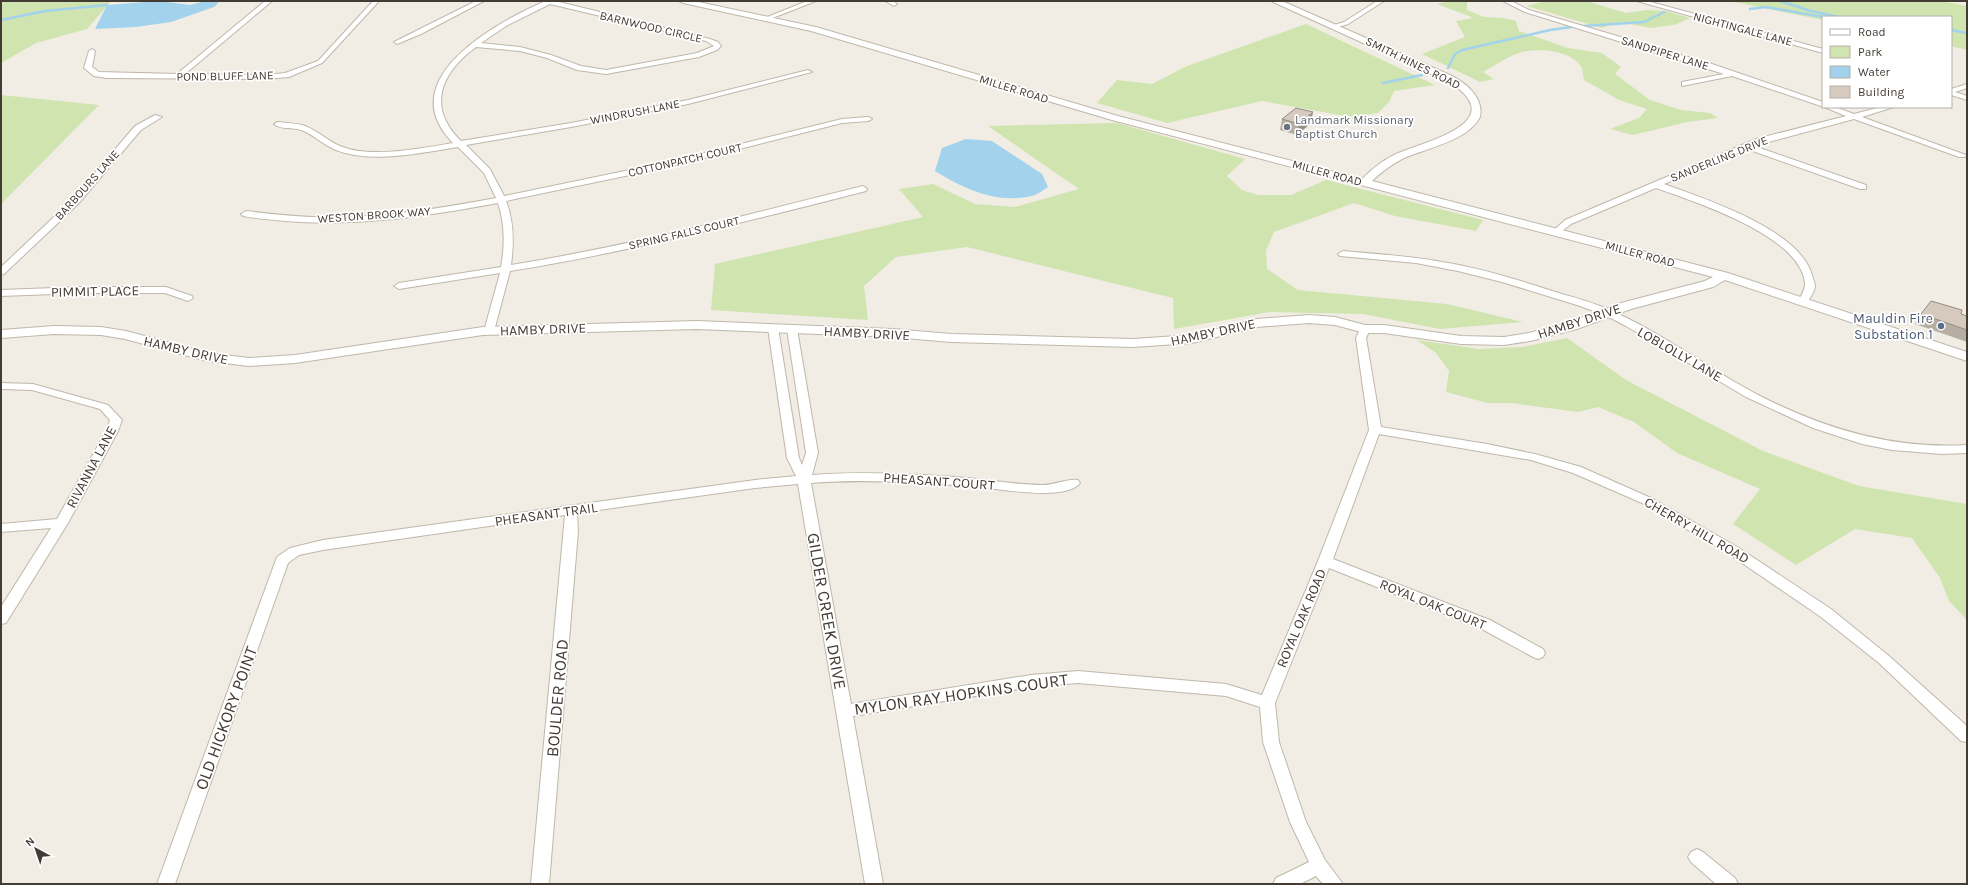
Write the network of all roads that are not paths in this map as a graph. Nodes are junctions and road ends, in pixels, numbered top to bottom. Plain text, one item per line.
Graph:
1 (269, 1) edge
2 (376, 1) edge
3 (481, 1) edge
4 (548, 1) edge
5 (683, 1) edge
6 (813, 1) edge
7 (1275, 1) edge
8 (1381, 1) edge
9 (1506, 1) edge
10 (1640, 1) edge
11 (768, 18) junction
12 (1334, 26) junction
13 (397, 42) dead end
14 (476, 45) junction
15 (92, 51) dead end
16 (1822, 51) edge
17 (808, 72) dead end
18 (1733, 73) junction
19 (178, 77) junction
20 (1685, 84) dead end
21 (1967, 86) edge
22 (1952, 92) edge
23 (1952, 92) edge
24 (1967, 98) edge
25 (1822, 105) edge
26 (1831, 108) edge
27 (1886, 108) edge
28 (158, 116) dead end
29 (1854, 116) junction
30 (868, 119) dead end
31 (278, 124) dead end
32 (461, 146) junction
33 (1747, 146) junction
34 (1962, 155) dead end
35 (1364, 183) junction
36 (1657, 185) junction
37 (1863, 187) dead end
38 (863, 189) dead end
39 (501, 200) junction
40 (246, 214) dead end
41 (1557, 232) junction
42 (1343, 254) dead end
43 (504, 270) junction
44 (1, 272) edge
45 (1724, 276) junction
46 (399, 286) dead end
47 (1, 293) edge
48 (188, 298) dead end
49 (1803, 301) junction
50 (1608, 313) junction
51 (773, 328) junction
52 (792, 329) junction
53 (1366, 329) junction
54 (489, 331) junction
55 (1, 334) edge
56 (1967, 357) edge
57 (1, 386) edge
58 (1375, 430) junction
59 (1967, 449) edge
60 (804, 480) junction
61 (1074, 483) dead end
62 (571, 511) junction
63 (61, 523) junction
64 (1, 528) edge
65 (289, 554) joint
66 (1325, 562) junction
67 (1, 619) edge
68 (1538, 653) dead end
69 (1267, 703) junction
70 (845, 711) junction
71 (1967, 736) edge
72 (1697, 857) dead end
73 (1319, 866) junction
74 (166, 884) edge
75 (540, 884) edge
76 (874, 884) edge
77 (1282, 884) edge
78 (1334, 884) edge
79 (1729, 884) edge

1 - 19 street
2 - 19 street, POND BLUFF LANE
3 - 13 street
4 - 14 street
4 - 14 street, BARNWOOD CIRCLE
5 - 11 street, MILLER ROAD
6 - 11 street
7 - 12 street, SMITH HINES ROAD
8 - 12 street
9 - 18 street, SANDPIPER LANE
10 - 16 street, NIGHTINGALE LANE
11 - 35 street, MILLER ROAD
12 - 35 street, SMITH HINES ROAD
14 - 32 street
15 - 19 street, POND BLUFF LANE
17 - 32 street, WINDRUSH LANE
18 - 20 street
18 - 25 street, SANDPIPER LANE
21 - 22 street
23 - 24 street
26 - 29 street
27 - 29 street, SANDERLING DRIVE
28 - 44 street, BARBOURS LANE
29 - 33 street, SANDERLING DRIVE
29 - 34 street
30 - 39 street, COTTONPATCH COURT
31 - 32 street, WINDRUSH LANE
32 - 39 street
33 - 36 street, SANDERLING DRIVE
33 - 37 street
35 - 41 street, MILLER ROAD
36 - 41 street, SANDERLING DRIVE
36 - 49 street
38 - 43 street, SPRING FALLS COURT
39 - 40 street, WESTON BROOK WAY
39 - 43 street
41 - 45 street, MILLER ROAD
42 - 50 street, LOBLOLLY LANE
43 - 46 street, SPRING FALLS COURT
43 - 54 street
45 - 49 street, MILLER ROAD
45 - 50 street, HAMBY DRIVE
47 - 48 street, PIMMIT PLACE
49 - 56 street, MILLER ROAD
50 - 53 street, HAMBY DRIVE
50 - 59 street, LOBLOLLY LANE
51 - 52 street, HAMBY DRIVE
51 - 54 street, HAMBY DRIVE
51 - 60 street, GILDER CREEK DRIVE
52 - 53 street, HAMBY DRIVE
52 - 60 street, GILDER CREEK DRIVE
53 - 58 street, ROYAL OAK ROAD
54 - 55 street, HAMBY DRIVE
57 - 63 street, RIVANNA LANE
58 - 66 street, ROYAL OAK ROAD
58 - 71 street, CHERRY HILL ROAD
60 - 61 street, PHEASANT COURT
60 - 62 street, PHEASANT TRAIL
60 - 70 street, GILDER CREEK DRIVE
62 - 65 street, PHEASANT TRAIL
62 - 75 street, BOULDER ROAD
63 - 64 street
63 - 67 street, RIVANNA LANE
65 - 74 street, OLD HICKORY POINT
66 - 68 street, ROYAL OAK COURT
66 - 69 street, ROYAL OAK ROAD
69 - 70 street, MYLON RAY HOPKINS COURT
69 - 73 street, ROYAL OAK ROAD
70 - 76 street, GILDER CREEK DRIVE
72 - 79 street
73 - 77 street
73 - 78 street, ROYAL OAK ROAD

